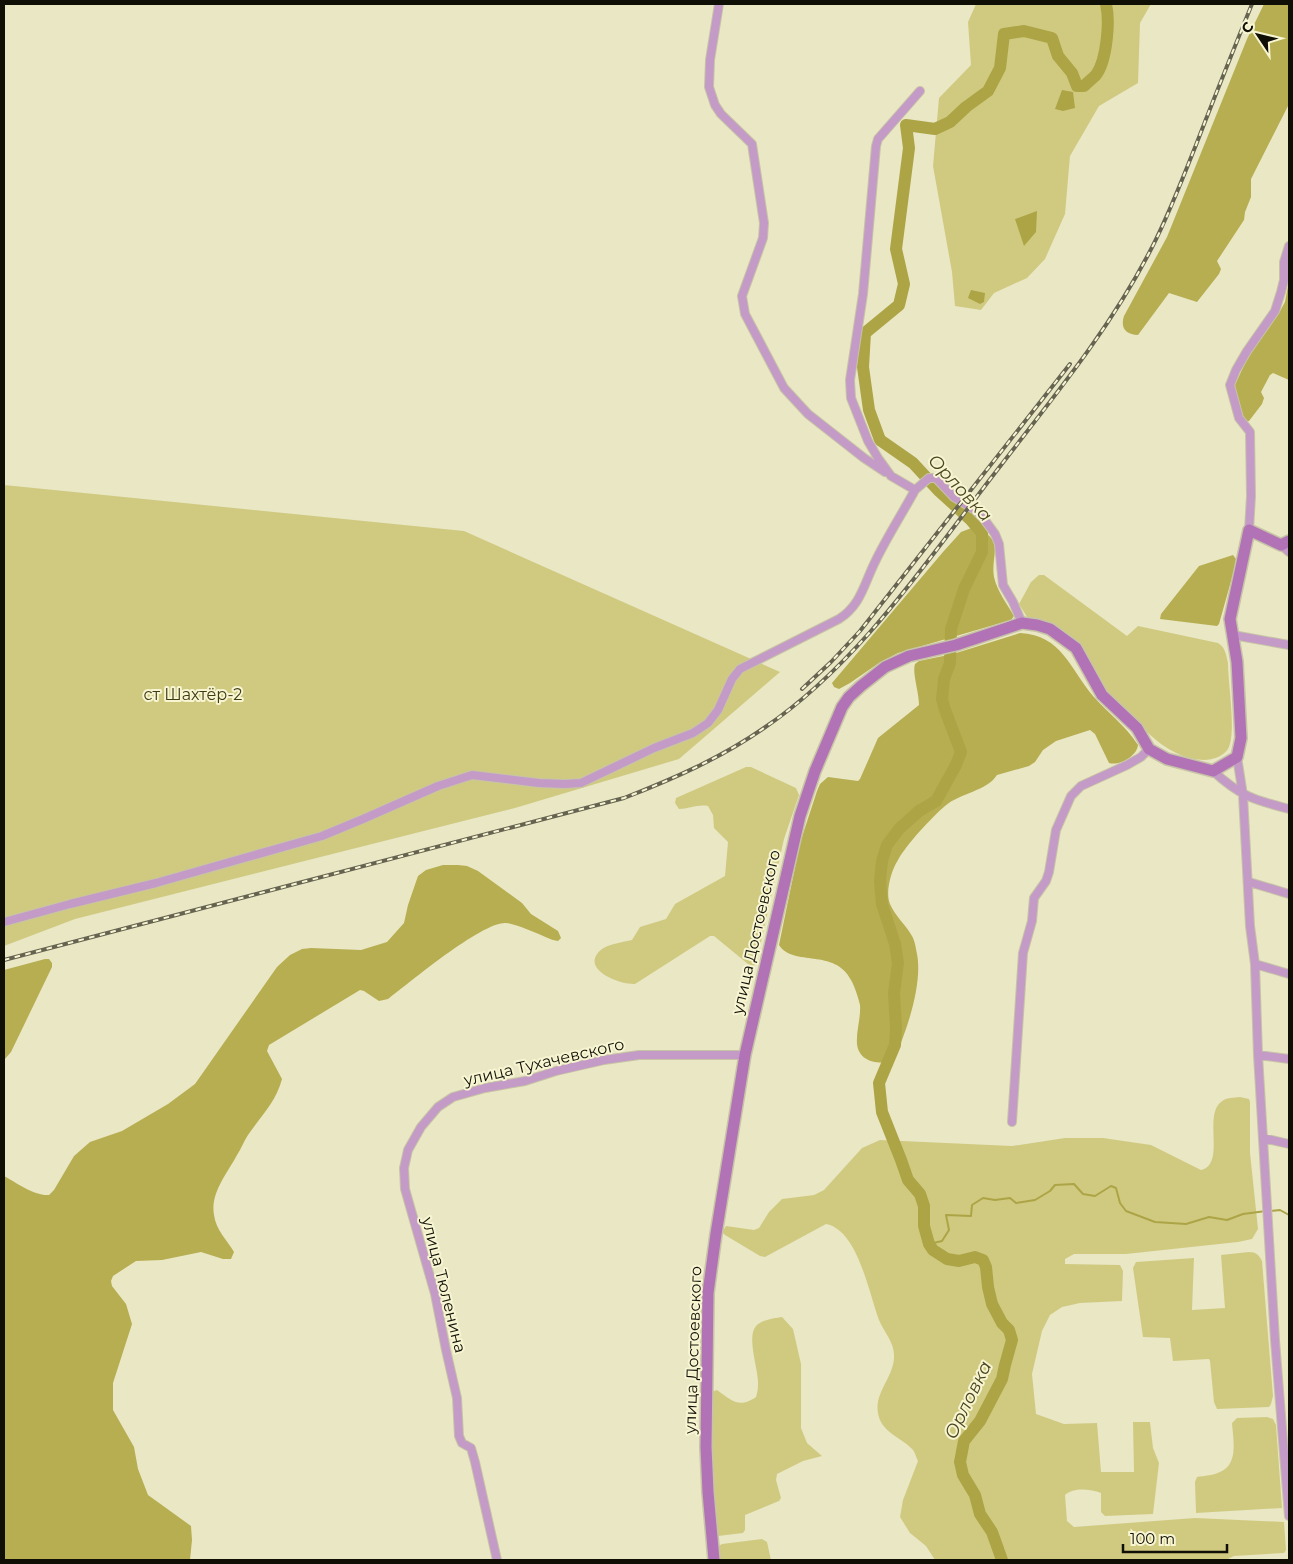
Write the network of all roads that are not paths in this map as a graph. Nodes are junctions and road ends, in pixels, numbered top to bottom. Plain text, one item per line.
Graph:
1 (719, 4) edge
2 (920, 91) dead end
3 (1289, 246) edge
4 (891, 476) junction
5 (915, 490) junction
6 (1249, 530) junction
7 (1286, 546) edge
8 (1022, 623) junction
9 (1233, 635) junction
10 (1289, 645) edge
11 (1149, 749) junction
12 (1237, 757) junction
13 (1213, 770) junction
14 (1243, 795) junction
15 (1289, 810) edge
16 (1249, 882) junction
17 (1289, 894) edge
18 (4, 922) edge
19 (1255, 964) junction
20 (1289, 974) edge
21 (745, 1055) junction
22 (1258, 1055) junction
23 (1289, 1059) edge
24 (1012, 1122) dead end
25 (421, 1127) joint
26 (1263, 1138) junction
27 (1289, 1144) edge
28 (1289, 1516) edge
29 (497, 1560) edge
30 (714, 1560) edge

1 - 4 street
2 - 4 street
3 - 6 street
4 - 5 street
5 - 8 street
5 - 18 street
6 - 7 main road
6 - 9 main road
8 - 11 main road
8 - 21 main road, улица Достоевского
9 - 10 street
9 - 12 main road
11 - 13 main road
11 - 24 street
12 - 13 main road
12 - 14 street
13 - 14 street
14 - 15 street
14 - 16 street
16 - 17 street
16 - 19 street
19 - 20 street
19 - 22 street
21 - 25 street, улица Тухачевского
21 - 30 main road, улица Достоевского
22 - 23 street
22 - 26 street
25 - 29 street, улица Тюленина
26 - 27 street
26 - 28 street

